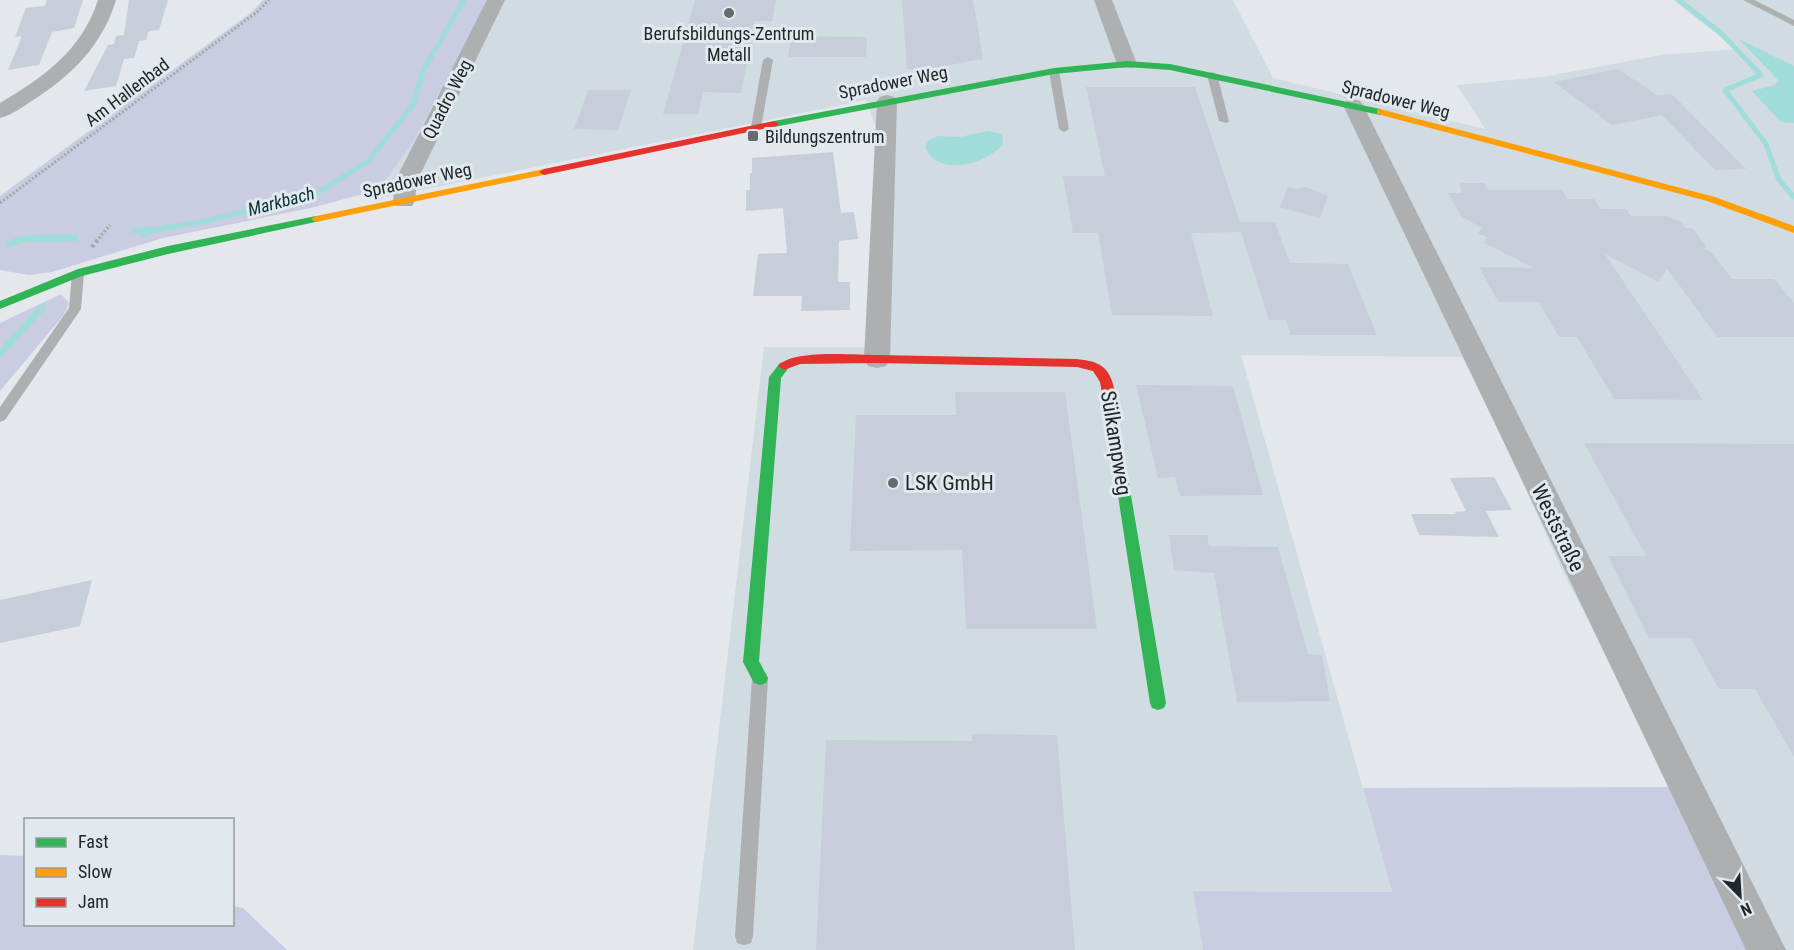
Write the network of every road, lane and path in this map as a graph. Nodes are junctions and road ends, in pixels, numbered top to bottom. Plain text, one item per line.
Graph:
1 (107, 0) edge
2 (269, 0) edge
3 (496, 0) edge
4 (1102, 0) edge
5 (1746, 0) edge
6 (1794, 23) edge
7 (768, 60) dead end
8 (1127, 64) junction
9 (1054, 70) junction
10 (1212, 75) junction
11 (887, 101) junction
12 (1353, 105) junction
13 (0, 112) edge
14 (1224, 121) dead end
15 (756, 127) junction
16 (1064, 129) dead end
17 (404, 201) junction
18 (0, 203) edge
19 (1794, 230) edge
20 (78, 273) junction
21 (1, 303) edge
22 (877, 359) junction
23 (0, 417) edge
24 (760, 678) joint
25 (1158, 703) dead end
26 (744, 936) dead end
27 (1766, 950) edge

1 - 13 street
2 - 18 path, Am Hallenbad
3 - 17 street, Quadro Weg
4 - 8 street
5 - 6 lane
7 - 15 lane
8 - 9 street, Spradower Weg
8 - 10 street, Spradower Weg
9 - 11 street, Spradower Weg
9 - 16 lane
10 - 12 street, Spradower Weg
10 - 14 lane
11 - 15 street, Spradower Weg
11 - 22 street
12 - 19 street, Spradower Weg
12 - 27 street, Weststraße
15 - 17 street, Spradower Weg
17 - 20 street, Spradower Weg
20 - 21 street, Spradower Weg
20 - 23 lane
22 - 24 street, Sülkampweg
22 - 25 street, Sülkampweg
24 - 26 lane

